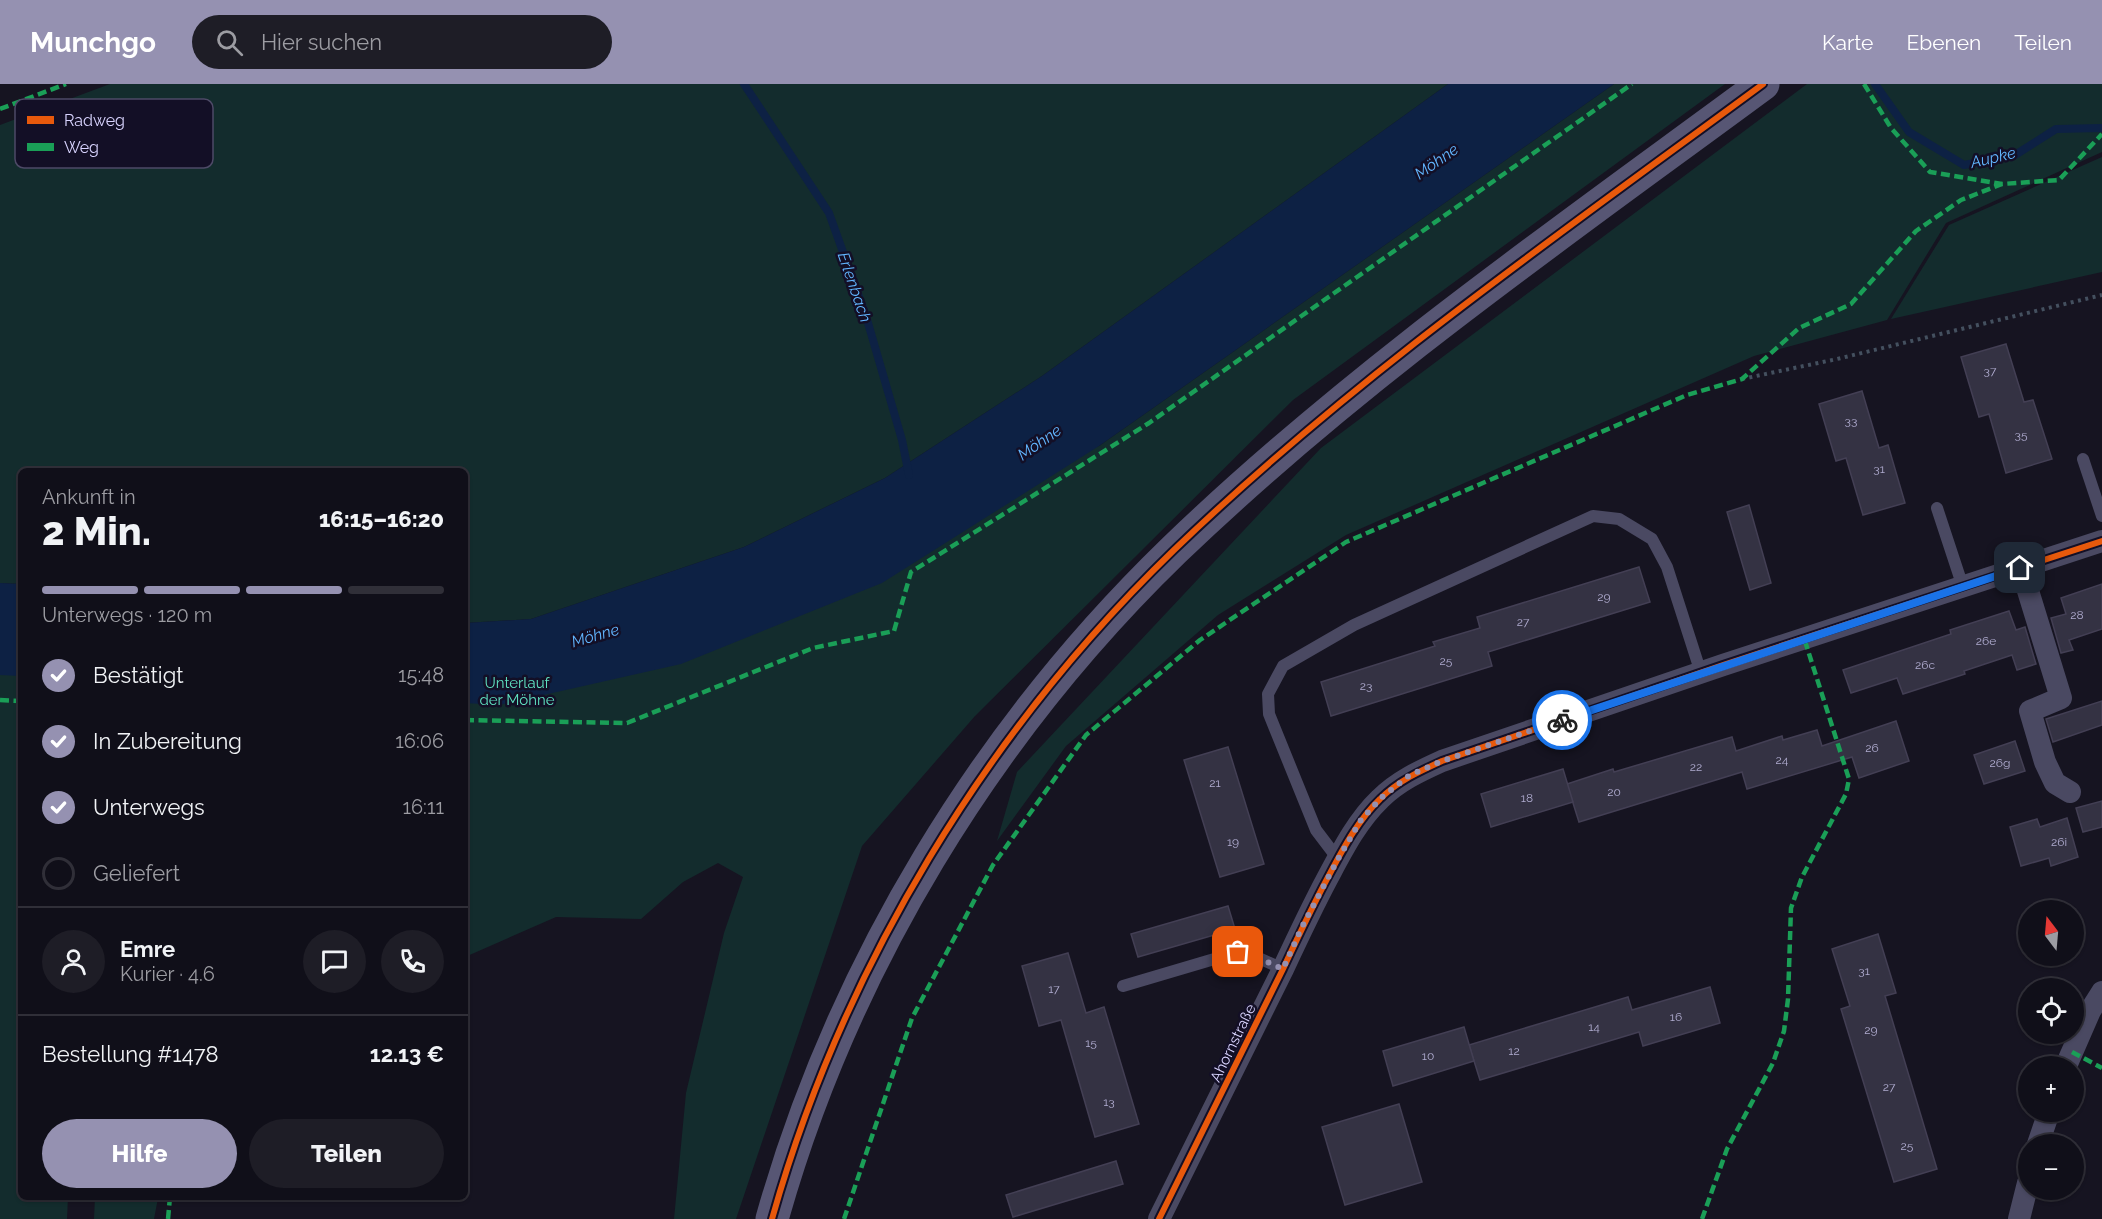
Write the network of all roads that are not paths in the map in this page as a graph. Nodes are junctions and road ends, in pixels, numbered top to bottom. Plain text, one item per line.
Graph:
1 (1762, 84) edge
2 (2083, 459) dead end
3 (1937, 508) dead end
4 (2102, 516) edge
5 (2102, 541) edge
6 (2020, 568) junction
7 (1964, 587) junction
8 (1701, 673) junction
9 (2070, 792) dead end
10 (1338, 859) junction
11 (1283, 969) junction
12 (1123, 986) dead end
13 (2102, 992) edge
14 (2071, 1056) edge
15 (2024, 1200) edge
16 (772, 1219) edge
17 (1159, 1219) edge
18 (2019, 1219) edge

1 - 16 main road
2 - 4 lane
3 - 7 lane
5 - 6 street, Ahornstraße
6 - 7 street, Ahornstraße
6 - 9 street
7 - 8 street, Ahornstraße
8 - 10 street, Ahornstraße
8 - 10 lane
10 - 11 street, Ahornstraße
11 - 12 lane
11 - 17 street, Ahornstraße
13 - 14 street
15 - 18 street

